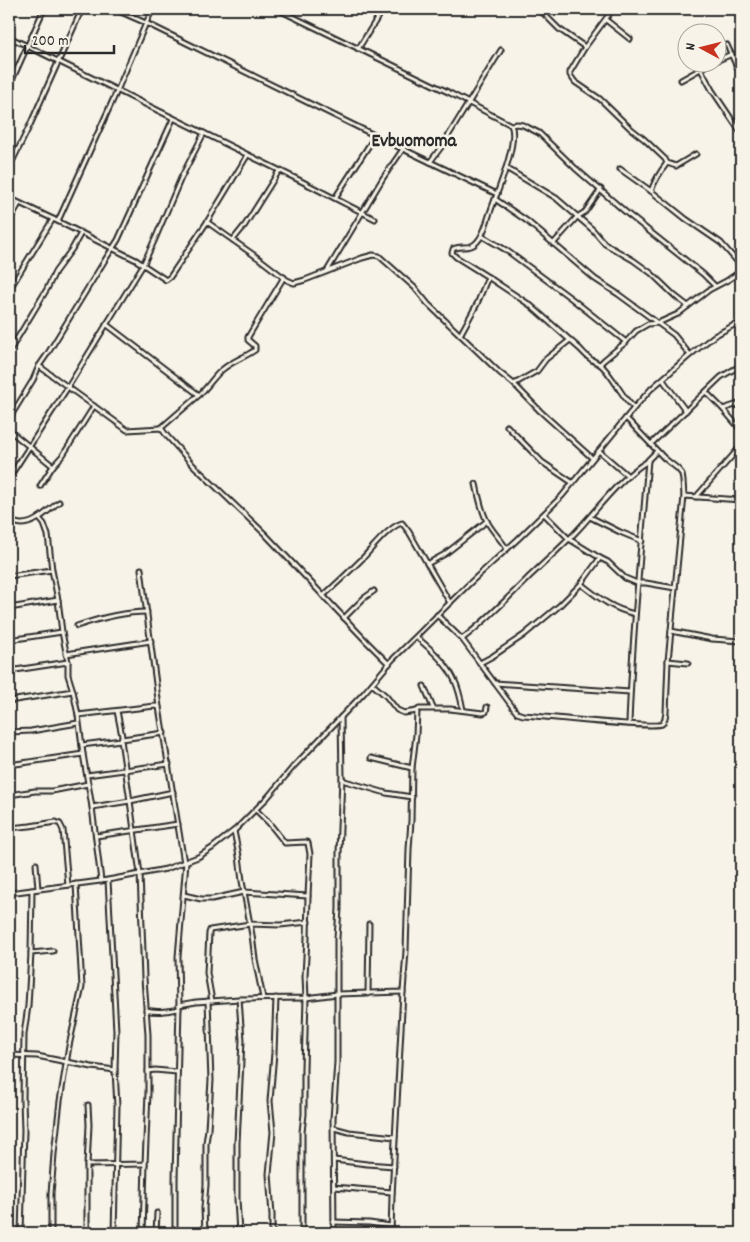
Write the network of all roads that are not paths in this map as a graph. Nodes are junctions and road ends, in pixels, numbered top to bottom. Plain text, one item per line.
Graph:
1 (44, 9) edge
2 (82, 9) edge
3 (114, 9) edge
4 (153, 9) edge
5 (277, 9) edge
6 (383, 9) edge
7 (539, 9) edge
8 (613, 9) edge
9 (606, 20) junction
10 (146, 23) junction
11 (9, 37) edge
12 (630, 39) dead end
13 (728, 45) dead end
14 (28, 46) junction
15 (586, 48) junction
16 (358, 49) junction
17 (502, 50) dead end
18 (732, 54) junction
19 (728, 56) edge
20 (58, 62) junction
21 (698, 72) edge
22 (703, 72) edge
23 (741, 76) edge
24 (681, 80) dead end
25 (9, 87) edge
26 (117, 91) junction
27 (468, 103) junction
28 (173, 118) junction
29 (511, 125) junction
30 (204, 133) junction
31 (741, 133) edge
32 (375, 136) junction
33 (403, 149) junction
34 (696, 154) dead end
35 (247, 156) junction
36 (430, 162) junction
37 (667, 163) junction
38 (9, 168) edge
39 (506, 168) junction
40 (620, 169) dead end
41 (279, 171) junction
42 (601, 189) junction
43 (651, 191) junction
44 (497, 194) junction
45 (9, 198) edge
46 (335, 198) junction
47 (495, 199) junction
48 (19, 204) junction
49 (362, 212) junction
50 (577, 217) junction
51 (52, 219) junction
52 (375, 220) dead end
53 (9, 221) edge
54 (58, 221) junction
55 (207, 222) junction
56 (81, 233) junction
57 (482, 236) junction
58 (234, 240) junction
59 (552, 244) junction
60 (112, 249) junction
61 (143, 265) junction
62 (741, 266) edge
63 (327, 271) junction
64 (741, 271) edge
65 (284, 277) junction
66 (488, 277) junction
67 (715, 286) junction
68 (9, 290) edge
69 (688, 306) junction
70 (658, 323) junction
71 (106, 324) junction
72 (741, 324) edge
73 (460, 335) junction
74 (570, 340) junction
75 (626, 342) junction
76 (9, 352) edge
77 (690, 355) junction
78 (600, 364) junction
79 (741, 365) edge
80 (39, 366) junction
81 (663, 379) junction
82 (514, 384) junction
83 (68, 387) junction
84 (706, 392) junction
85 (198, 395) junction
86 (741, 402) edge
87 (94, 406) junction
88 (634, 408) junction
89 (723, 409) junction
90 (686, 411) junction
91 (626, 418) junction
92 (9, 419) edge
93 (507, 426) dead end
94 (161, 428) junction
95 (9, 430) edge
96 (741, 430) edge
97 (651, 444) junction
98 (741, 446) edge
99 (29, 447) junction
100 (657, 451) junction
101 (599, 452) junction
102 (592, 458) junction
103 (648, 460) junction
104 (53, 466) junction
105 (628, 476) junction
106 (9, 478) edge
107 (573, 483) junction
108 (476, 484) dead end
109 (40, 486) dead end
110 (684, 496) junction
111 (696, 497) junction
112 (741, 500) edge
113 (59, 502) dead end
114 (544, 514) junction
115 (9, 517) edge
116 (590, 517) junction
117 (39, 518) junction
118 (487, 521) junction
119 (14, 522) junction
120 (9, 534) edge
121 (569, 539) junction
122 (642, 541) junction
123 (508, 549) junction
124 (600, 558) junction
125 (427, 564) junction
126 (141, 569) dead end
127 (52, 570) junction
128 (9, 576) edge
129 (637, 583) junction
130 (581, 584) junction
131 (675, 588) junction
132 (374, 591) dead end
133 (323, 596) junction
134 (58, 600) junction
135 (450, 603) junction
136 (9, 608) edge
137 (146, 612) junction
138 (635, 614) junction
139 (437, 615) junction
140 (344, 618) junction
141 (77, 626) dead end
142 (671, 631) junction
143 (62, 632) junction
144 (416, 637) junction
145 (462, 639) junction
146 (9, 640) edge
147 (151, 641) junction
148 (741, 642) edge
149 (66, 654) junction
150 (668, 661) junction
151 (68, 662) junction
152 (688, 662) dead end
153 (480, 663) junction
154 (390, 664) junction
155 (9, 672) edge
156 (494, 683) junction
157 (372, 684) junction
158 (424, 686) dead end
159 (73, 691) junction
160 (630, 692) junction
161 (9, 701) edge
162 (159, 707) junction
163 (487, 707) dead end
164 (432, 708) junction
165 (463, 710) junction
166 (117, 711) junction
167 (417, 711) junction
168 (78, 714) junction
169 (341, 716) junction
170 (78, 723) junction
171 (629, 724) junction
172 (9, 732) edge
173 (164, 733) junction
174 (122, 739) junction
175 (82, 745) junction
176 (83, 754) junction
177 (371, 758) dead end
178 (169, 764) junction
179 (9, 765) edge
180 (412, 768) junction
181 (126, 770) junction
182 (87, 775) junction
183 (342, 778) junction
184 (88, 784) junction
185 (173, 792) junction
186 (9, 796) edge
187 (412, 798) junction
188 (130, 801) junction
189 (92, 808) junction
190 (256, 810) junction
191 (178, 824) junction
192 (9, 828) edge
193 (134, 831) junction
194 (234, 831) junction
195 (96, 836) junction
196 (185, 862) junction
197 (36, 864) dead end
198 (140, 874) junction
199 (108, 880) junction
200 (101, 881) junction
201 (68, 884) junction
202 (76, 884) junction
203 (38, 889) junction
204 (32, 890) junction
205 (244, 892) junction
206 (9, 893) edge
207 (184, 894) junction
208 (308, 896) junction
209 (308, 922) junction
210 (250, 924) junction
211 (370, 924) dead end
212 (53, 951) dead end
213 (31, 953) junction
214 (403, 992) junction
215 (337, 994) junction
216 (368, 994) junction
217 (264, 998) junction
218 (276, 998) junction
219 (306, 998) junction
220 (239, 999) junction
221 (210, 1001) junction
222 (179, 1007) junction
223 (146, 1010) junction
224 (9, 1055) edge
225 (25, 1056) junction
226 (66, 1061) junction
227 (115, 1070) junction
228 (148, 1071) junction
229 (177, 1072) junction
230 (88, 1105) dead end
231 (334, 1128) junction
232 (395, 1137) junction
233 (334, 1160) junction
234 (145, 1164) junction
235 (87, 1165) junction
236 (116, 1165) junction
237 (394, 1166) junction
238 (334, 1187) junction
239 (392, 1192) junction
240 (157, 1213) dead end
241 (333, 1222) junction
242 (391, 1226) junction
243 (21, 1233) edge
244 (51, 1233) edge
245 (86, 1233) edge
246 (114, 1233) edge
247 (142, 1233) edge
248 (156, 1233) edge
249 (175, 1233) edge
250 (205, 1233) edge
251 (239, 1233) edge
252 (272, 1233) edge
253 (302, 1233) edge
254 (334, 1233) edge
255 (391, 1233) edge

1 - 14 street
2 - 20 street
3 - 10 street
4 - 10 street
5 - 16 street
6 - 16 street
7 - 15 street
8 - 9 street
9 - 12 street
9 - 15 street
10 - 26 street
10 - 32 street
11 - 14 street
13 - 18 street
14 - 20 street
14 - 25 street
15 - 37 street
16 - 27 street
17 - 27 street
18 - 19 street
18 - 23 street
20 - 26 street
20 - 38 street
21 - 24 street
22 - 31 street
26 - 28 street
26 - 54 street
27 - 29 street
27 - 36 street
28 - 30 street
28 - 60 street
29 - 39 street
29 - 42 street
30 - 35 street
30 - 61 street
32 - 33 street
32 - 46 street
33 - 36 street
33 - 49 street
34 - 37 street
35 - 41 street
35 - 55 street
36 - 44 street
37 - 43 street
39 - 44 street
39 - 50 street
40 - 43 street
41 - 46 street
41 - 58 street
42 - 50 street
42 - 67 street
43 - 62 street
44 - 47 street
45 - 48 street
46 - 49 street
47 - 57 street
47 - 59 street
48 - 51 street
48 - 53 street
49 - 52 street
49 - 63 street
50 - 59 street
50 - 69 street
51 - 54 street
51 - 68 street
54 - 56 street
55 - 58 street
55 - 61 street
56 - 60 street
56 - 76 street
57 - 66 street
57 - 75 street
58 - 65 street
59 - 70 street
60 - 61 street
60 - 80 street
61 - 71 street
63 - 65 street
63 - 73 street
64 - 67 street
65 - 85 street
66 - 73 street
66 - 74 street
67 - 69 street
69 - 70 street
70 - 75 street
70 - 77 street
71 - 83 street
71 - 85 street
72 - 77 street
73 - 82 street
74 - 78 street
74 - 82 street
75 - 78 street
77 - 81 street
78 - 88 street
79 - 84 street
80 - 83 street
80 - 92 street
81 - 88 street
81 - 90 street
82 - 102 street
83 - 87 street
83 - 99 street
84 - 89 street
84 - 90 street
85 - 94 street
86 - 89 street
87 - 94 street
87 - 104 street
88 - 91 street
89 - 96 street
90 - 97 street
91 - 97 street
91 - 101 street
93 - 107 street
94 - 133 street
95 - 99 street
97 - 100 street
98 - 111 street
99 - 104 street
99 - 106 street
100 - 103 street
100 - 110 street
101 - 102 street
101 - 105 street
102 - 107 street
103 - 105 street
103 - 122 street
104 - 109 street
105 - 116 street
107 - 114 street
108 - 118 street
110 - 111 street
110 - 131 street
111 - 112 street
113 - 117 street
114 - 121 street
114 - 123 street
115 - 119 street
116 - 121 street
116 - 122 street
117 - 119 street
117 - 127 street
118 - 123 street
118 - 125 street
119 - 120 street
121 - 124 street
121 - 145 street
122 - 129 street
123 - 135 street
124 - 129 street
124 - 130 street
125 - 133 street
125 - 135 street
126 - 137 street
127 - 128 street
127 - 134 street
129 - 131 street
129 - 138 street
130 - 138 street
130 - 153 street
131 - 142 street
132 - 140 street
133 - 140 street
134 - 136 street
134 - 143 street
135 - 139 street
137 - 141 street
137 - 147 street
138 - 160 street
139 - 144 street
139 - 145 street
140 - 154 street
142 - 148 street
142 - 150 street
143 - 146 street
143 - 149 street
144 - 154 street
144 - 165 street
145 - 153 street
147 - 149 street
147 - 162 street
149 - 151 street
150 - 152 street
150 - 171 street
151 - 155 street
151 - 159 street
153 - 156 street
154 - 157 street
156 - 160 street
156 - 171 street
157 - 167 street
157 - 169 street
158 - 164 street
159 - 161 street
159 - 168 street
160 - 171 street
162 - 166 street
162 - 173 street
163 - 165 street
164 - 165 street
164 - 167 street
166 - 168 street
166 - 174 street
167 - 180 street
168 - 170 street
169 - 183 street
169 - 190 street
170 - 172 street
170 - 175 street
173 - 174 street
173 - 178 street
174 - 175 street
174 - 181 street
175 - 176 street
176 - 179 street
176 - 182 street
177 - 180 street
178 - 181 street
178 - 185 street
180 - 187 street
181 - 182 street
181 - 188 street
182 - 184 street
183 - 187 street
183 - 215 street
184 - 186 street
184 - 189 street
185 - 188 street
185 - 191 street
187 - 214 street
188 - 189 street
188 - 193 street
189 - 195 street
190 - 194 street
190 - 208 street
191 - 193 street
191 - 196 street
192 - 201 street
193 - 195 street
193 - 198 street
194 - 196 street
194 - 205 street
195 - 200 street
196 - 198 street
196 - 207 street
197 - 203 street
198 - 199 street
198 - 223 street
199 - 200 street
199 - 227 street
200 - 202 street
201 - 202 street
201 - 203 street
202 - 226 street
203 - 204 street
204 - 206 street
204 - 213 street
205 - 207 street
205 - 208 street
205 - 210 street
207 - 222 street
208 - 209 street
209 - 210 street
209 - 219 street
210 - 217 street
210 - 221 street
211 - 216 street
212 - 213 street
213 - 225 street
214 - 216 street
214 - 232 street
215 - 216 street
215 - 219 street
215 - 231 street
217 - 218 street
217 - 220 street
218 - 219 street
218 - 252 street
219 - 253 street
220 - 221 street
220 - 251 street
221 - 222 street
221 - 250 street
222 - 223 street
222 - 229 street
223 - 228 street
224 - 225 street
225 - 226 street
225 - 243 street
226 - 227 street
226 - 244 street
227 - 236 street
228 - 229 street
228 - 234 street
229 - 249 street
230 - 235 street
231 - 232 street
231 - 233 street
232 - 237 street
233 - 237 street
233 - 238 street
234 - 236 street
234 - 247 street
235 - 236 street
235 - 245 street
236 - 246 street
237 - 239 street
238 - 239 street
238 - 241 street
239 - 242 street
240 - 248 street
241 - 242 street
241 - 254 street
242 - 255 street

